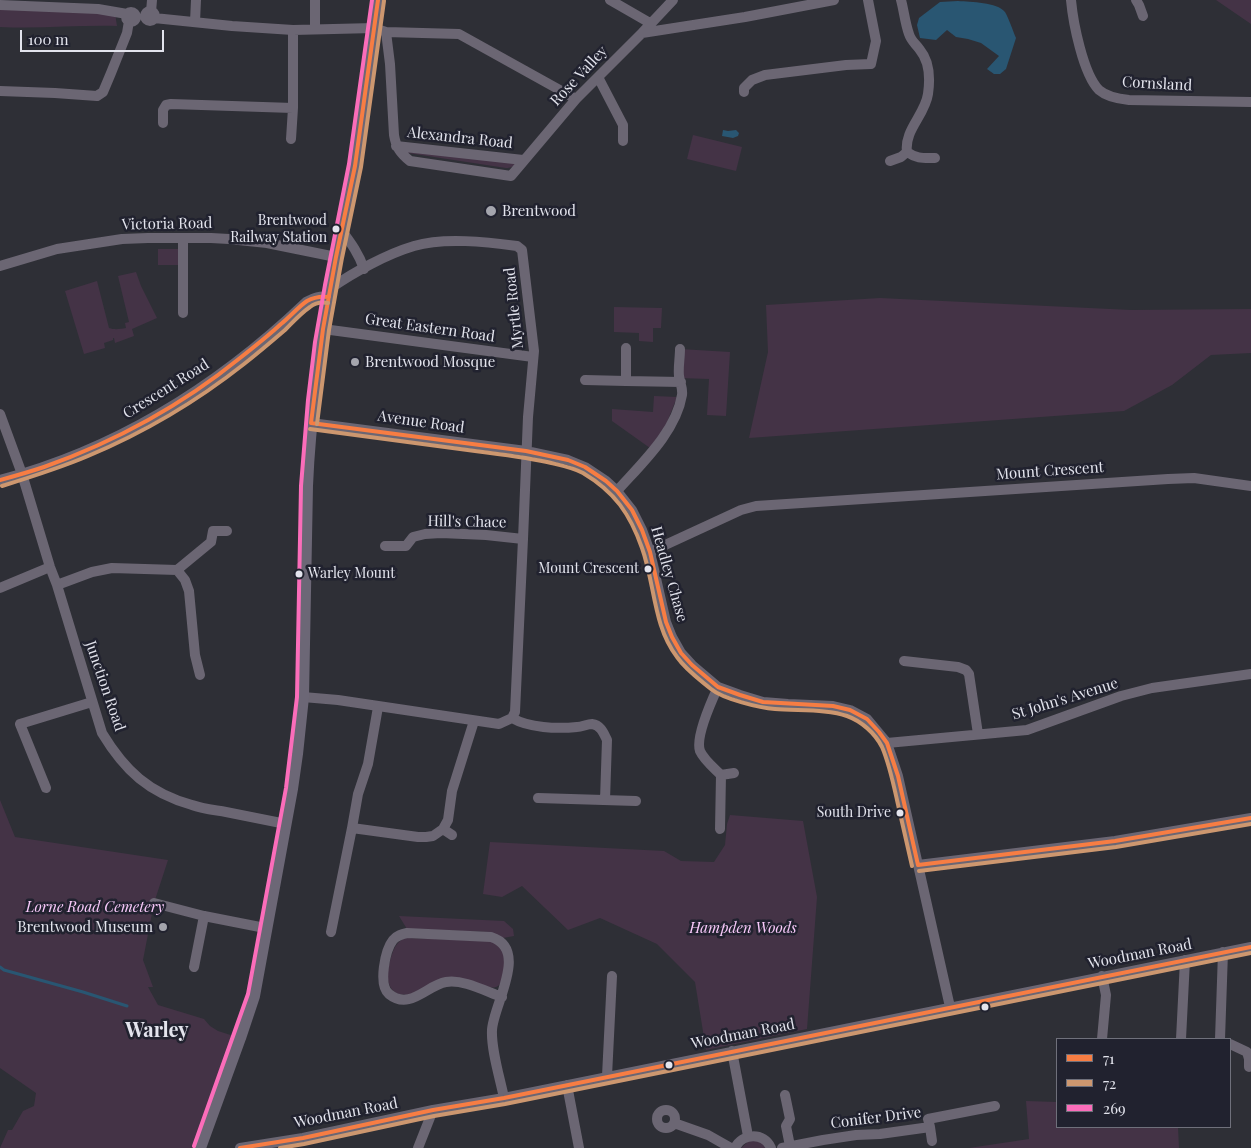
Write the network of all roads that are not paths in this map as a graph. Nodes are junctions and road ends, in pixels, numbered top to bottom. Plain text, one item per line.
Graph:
1 (152, 0) edge
2 (196, 0) edge
3 (316, 0) edge
4 (378, 0) edge
5 (610, 0) edge
6 (673, 0) edge
7 (834, 0) edge
8 (868, 0) edge
9 (901, 0) edge
10 (1071, 0) edge
11 (1136, 0) edge
12 (0, 5) edge
13 (1142, 16) dead end
14 (140, 17) junction
15 (195, 22) junction
16 (650, 23) junction
17 (315, 28) junction
18 (374, 28) junction
19 (293, 30) junction
20 (386, 32) junction
21 (642, 33) junction
22 (598, 76) junction
23 (0, 91) edge
24 (744, 92) dead end
25 (576, 99) junction
26 (1251, 102) edge
27 (293, 108) junction
28 (163, 123) dead end
29 (291, 139) dead end
30 (623, 140) dead end
31 (396, 146) junction
32 (907, 152) junction
33 (935, 158) dead end
34 (523, 160) junction
35 (890, 161) dead end
36 (511, 176) joint
37 (342, 231) junction
38 (183, 238) junction
39 (336, 257) junction
40 (0, 266) edge
41 (364, 269) junction
42 (330, 292) junction
43 (183, 312) dead end
44 (323, 329) junction
45 (626, 348) dead end
46 (680, 349) dead end
47 (533, 358) junction
48 (585, 380) dead end
49 (626, 380) junction
50 (681, 382) junction
51 (0, 414) edge
52 (311, 423) junction
53 (526, 451) junction
54 (22, 474) junction
55 (0, 480) edge
56 (1251, 486) edge
57 (618, 491) junction
58 (226, 531) dead end
59 (523, 539) junction
60 (385, 546) dead end
61 (650, 552) junction
62 (50, 567) junction
63 (177, 570) junction
64 (57, 585) junction
65 (0, 588) edge
66 (910, 664) dead end
67 (1251, 674) edge
68 (200, 675) dead end
69 (718, 687) junction
70 (303, 697) junction
71 (92, 702) junction
72 (378, 707) junction
73 (512, 718) junction
74 (474, 721) junction
75 (978, 734) junction
76 (887, 743) junction
77 (734, 773) dead end
78 (721, 775) junction
79 (46, 788) dead end
80 (538, 798) dead end
81 (605, 800) junction
82 (636, 801) dead end
83 (1251, 818) edge
84 (286, 824) junction
85 (352, 828) junction
86 (720, 830) dead end
87 (918, 865) junction
88 (154, 903) dead end
89 (204, 916) junction
90 (266, 928) junction
91 (331, 932) dead end
92 (1251, 947) edge
93 (1223, 952) junction
94 (1185, 960) junction
95 (194, 967) dead end
96 (612, 976) dead end
97 (1102, 976) junction
98 (502, 997) junction
99 (950, 1007) junction
100 (1102, 1038) edge
101 (1181, 1038) edge
102 (1220, 1038) edge
103 (1231, 1044) edge
104 (732, 1051) junction
105 (1249, 1067) dead end
106 (607, 1076) junction
107 (567, 1085) junction
108 (785, 1095) dead end
109 (504, 1098) junction
110 (995, 1106) dead end
111 (433, 1110) junction
112 (929, 1119) junction
113 (674, 1123) dead end
114 (748, 1136) junction
115 (932, 1141) dead end
116 (301, 1143) edge
117 (786, 1147) edge
118 (200, 1148) edge
119 (240, 1148) edge
120 (418, 1148) edge
121 (579, 1148) edge
122 (731, 1148) edge
123 (735, 1148) edge
124 (771, 1148) edge

1 - 14 street
2 - 15 street
3 - 17 street
4 - 18 main road
5 - 16 street
6 - 16 street, Rose Valley
7 - 21 street
8 - 24 street
9 - 32 street
10 - 26 street, Cornsland
11 - 13 street
12 - 14 street
14 - 15 street
14 - 23 street
15 - 19 street
16 - 21 street, Rose Valley
17 - 18 street
17 - 19 street
18 - 20 street
18 - 37 main road
19 - 27 street
20 - 25 street
20 - 31 street
21 - 22 street, Rose Valley
22 - 25 street, Rose Valley
22 - 30 street
25 - 34 street, Rose Valley
27 - 28 street
27 - 29 street
31 - 34 street, Alexandra Road
31 - 36 street, Alexandra Road
32 - 33 street
32 - 35 street
34 - 36 street, Rose Valley
37 - 39 main road
37 - 41 street
38 - 39 street, Victoria Road
38 - 40 street, Victoria Road
38 - 43 street
39 - 42 main road
41 - 42 street, Myrtle Road
41 - 47 street, Myrtle Road
42 - 44 main road
42 - 54 street, Crescent Road
44 - 47 street, Great Eastern Road
44 - 52 main road
45 - 49 street
46 - 50 street
47 - 53 street
48 - 49 street
49 - 50 street
50 - 57 street
51 - 54 street, Junction Road
52 - 53 street, Avenue Road
52 - 70 main road
53 - 57 street, Headley Chase
53 - 59 street
54 - 55 street, Crescent Road
54 - 62 street, Junction Road
56 - 61 street, Mount Crescent
57 - 61 street, Headley Chase
58 - 63 street
59 - 60 street, Hill's Chace
59 - 73 street
61 - 69 street, Headley Chase
62 - 64 street, Junction Road
62 - 65 street
63 - 64 street
63 - 68 street
64 - 71 street, Junction Road
66 - 75 street
67 - 75 street, St John's Avenue
69 - 76 street, Headley Chase
69 - 78 street
70 - 72 street
70 - 84 main road
71 - 79 street
71 - 84 street, Junction Road
72 - 74 street
72 - 85 street
73 - 74 street
73 - 81 street
74 - 85 street
75 - 76 street, St John's Avenue
76 - 87 street, Headley Chase
77 - 78 street
78 - 86 street
80 - 81 street
81 - 82 street
83 - 87 street
84 - 90 main road
85 - 91 street
87 - 99 street, Headley Chase
88 - 89 street
89 - 90 street
89 - 95 street
90 - 118 main road
92 - 93 street, Woodman Road
93 - 94 street, Woodman Road
93 - 102 street
94 - 97 street, Woodman Road
94 - 101 street
96 - 106 street
97 - 99 street, Woodman Road
97 - 100 street
98 - 98 street
98 - 109 street
99 - 104 street, Woodman Road
103 - 105 street
104 - 106 street, Woodman Road
104 - 114 street
106 - 107 street, Woodman Road
107 - 109 street, Woodman Road
107 - 121 street
108 - 117 street
109 - 111 street, Woodman Road
110 - 112 street, Conifer Drive
111 - 116 street, Woodman Road
111 - 120 street
112 - 115 street
112 - 117 street, Conifer Drive
113 - 122 street
114 - 123 street
114 - 124 street
116 - 119 street, Woodman Road

